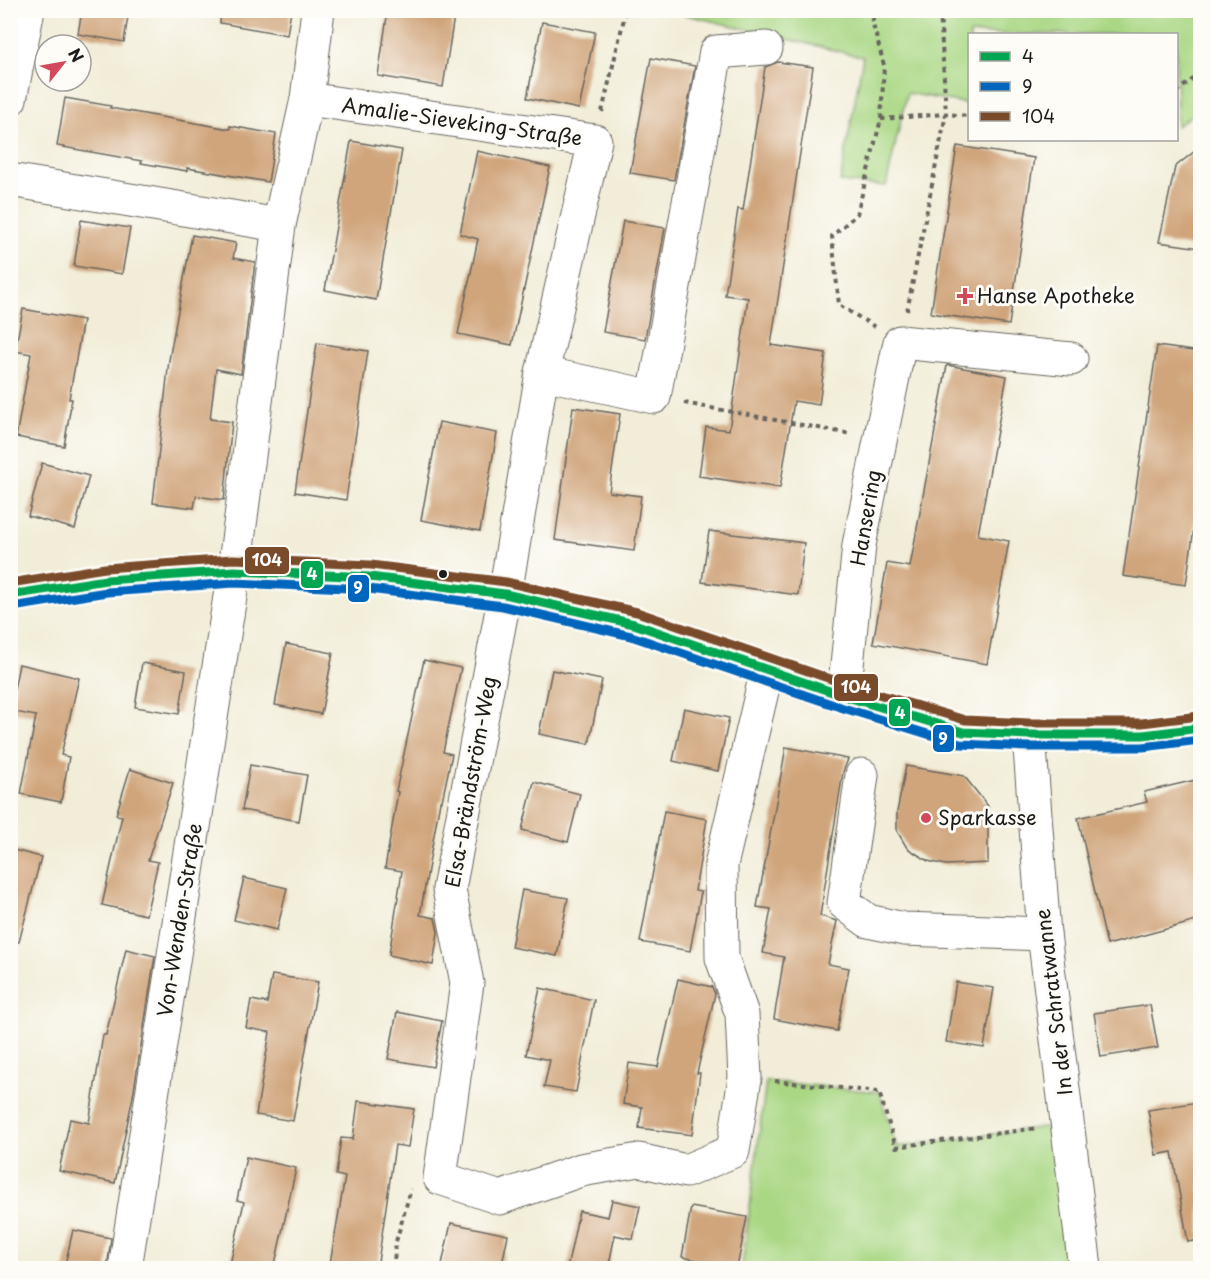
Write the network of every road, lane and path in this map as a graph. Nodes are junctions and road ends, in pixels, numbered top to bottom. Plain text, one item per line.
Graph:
1 (28, 10) edge
2 (318, 10) edge
3 (626, 10) edge
4 (881, 10) edge
5 (940, 10) edge
6 (766, 48) dead end
7 (1200, 74) edge
8 (1178, 90) edge
9 (10, 99) edge
10 (307, 99) junction
11 (946, 114) junction
12 (968, 116) edge
13 (881, 119) junction
14 (595, 141) junction
15 (10, 180) edge
16 (279, 225) junction
17 (900, 342) junction
18 (1071, 359) dead end
19 (542, 373) junction
20 (654, 397) junction
21 (880, 440) junction
22 (234, 571) junction
23 (505, 594) junction
24 (10, 595) edge
25 (767, 670) junction
26 (844, 696) junction
27 (1200, 728) edge
28 (1029, 735) junction
29 (862, 775) dead end
30 (1044, 934) junction
31 (745, 1078) junction
32 (1068, 1124) junction
33 (440, 1178) junction
34 (125, 1269) edge
35 (394, 1269) edge
36 (1085, 1269) edge

1 - 9 street
2 - 10 street
3 - 14 path
4 - 13 path
5 - 11 path
6 - 20 street
7 - 8 path
10 - 14 street, Amalie-Sieveking-Straße
10 - 16 street
11 - 12 path
11 - 13 path
11 - 17 path
13 - 17 path
14 - 19 street, Amalie-Sieveking-Straße
15 - 16 street
16 - 22 street
17 - 18 street
17 - 21 street, Hansering
19 - 20 street
19 - 23 street, Amalie-Sieveking-Straße
20 - 21 path
21 - 26 street, Hansering
22 - 23 street
22 - 24 street
22 - 34 street, Von-Wenden-Straße
23 - 25 street
23 - 33 street, Elsa-Brändström-Weg
25 - 26 street
25 - 31 street
26 - 28 street
27 - 28 street
28 - 30 street, In der Schratwanne
29 - 30 street
30 - 32 street, In der Schratwanne
31 - 32 path
31 - 33 street
32 - 36 street, In der Schratwanne
33 - 35 path

